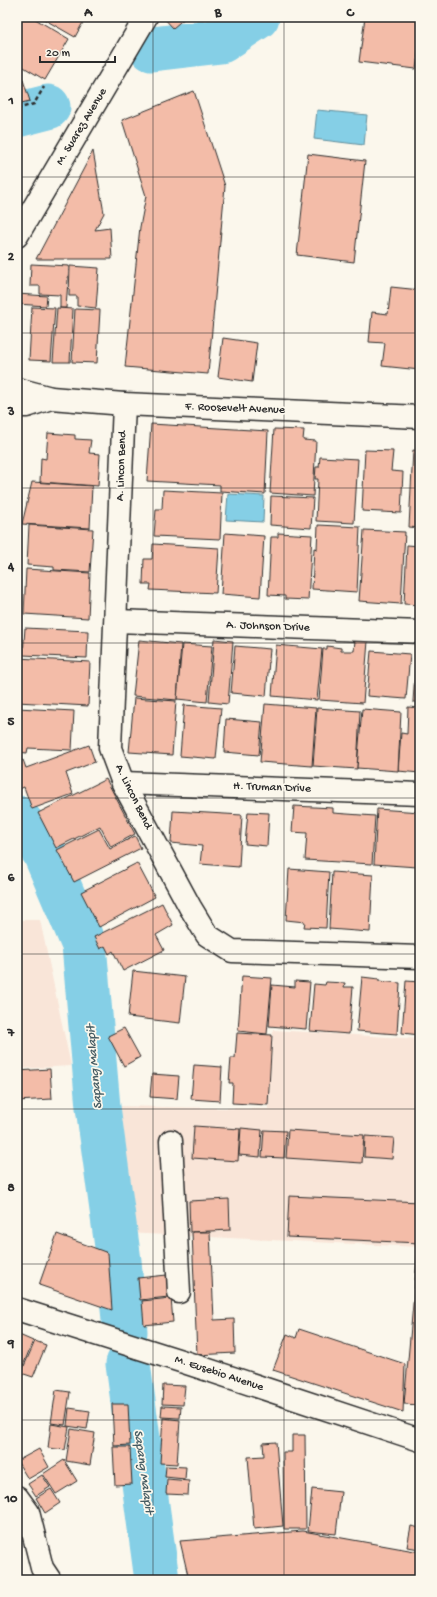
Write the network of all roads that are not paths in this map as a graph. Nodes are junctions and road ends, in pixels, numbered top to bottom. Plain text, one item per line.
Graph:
1 (146, 17) edge
2 (17, 236) edge
3 (17, 389) edge
4 (51, 398) junction
5 (124, 404) junction
6 (17, 406) edge
7 (420, 417) edge
8 (116, 621) junction
9 (420, 632) edge
10 (123, 783) junction
11 (420, 794) edge
12 (420, 957) edge
13 (171, 1141) dead end
14 (179, 1292) dead end
15 (17, 1309) edge
16 (420, 1440) edge
17 (17, 1497) edge
18 (50, 1580) edge

1 - 2 street, M. Suarez Avenue
3 - 4 street, F. Roosevelt Avenue
4 - 5 street, F. Roosevelt Avenue
4 - 6 street, F. Roosevelt Avenue
5 - 7 street, F. Roosevelt Avenue
5 - 8 street, A. Lincon Bend
8 - 9 street, A. Johnson Drive
8 - 10 street, A. Lincon Bend
10 - 11 street, H. Truman Drive
10 - 12 street, A. Lincon Bend
13 - 14 street
15 - 16 street, M. Eusebio Avenue
17 - 18 street

